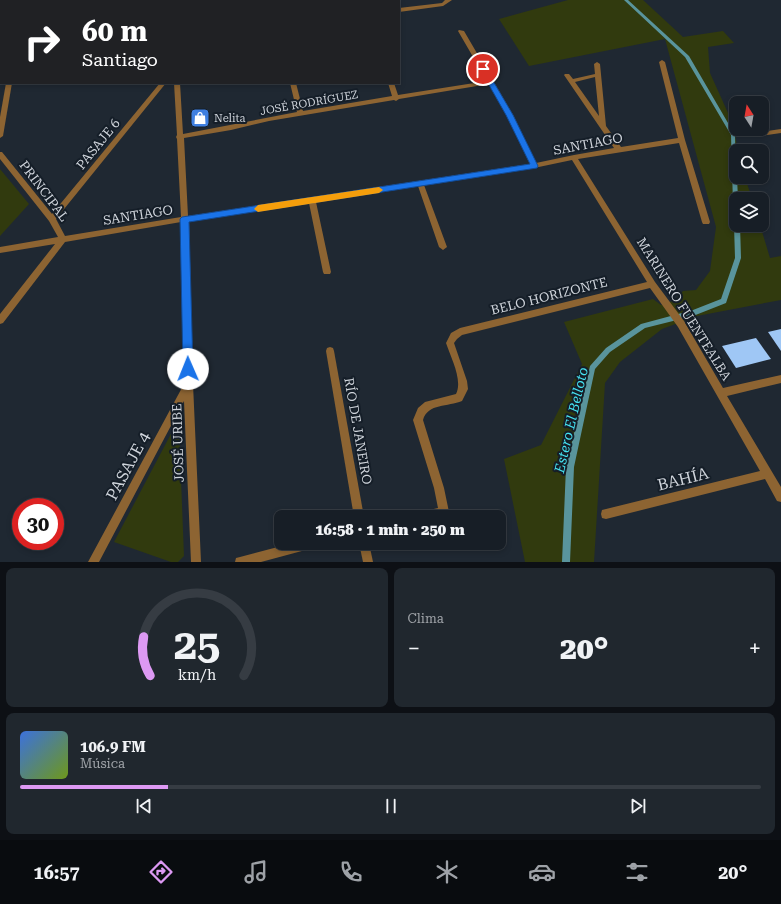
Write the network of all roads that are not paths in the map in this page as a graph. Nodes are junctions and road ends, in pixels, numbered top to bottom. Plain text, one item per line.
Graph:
1 (449, 0) edge
2 (400, 10) edge
3 (461, 31) dead end
4 (662, 62) dead end
5 (597, 64) dead end
6 (566, 75) dead end
7 (598, 75) junction
8 (571, 81) junction
9 (490, 82) junction
10 (162, 84) edge
11 (177, 84) edge
12 (293, 84) edge
13 (391, 84) edge
14 (8, 86) edge
15 (396, 99) junction
16 (301, 114) junction
17 (603, 127) junction
18 (781, 131) edge
19 (769, 133) edge
20 (0, 136) edge
21 (179, 137) junction
22 (682, 140) junction
23 (619, 150) junction
24 (0, 154) edge
25 (574, 157) junction
26 (534, 166) junction
27 (420, 183) junction
28 (312, 200) junction
29 (52, 219) junction
30 (185, 219) junction
31 (706, 222) dead end
32 (63, 239) junction
33 (443, 247) dead end
34 (0, 250) edge
35 (327, 272) dead end
36 (652, 284) junction
37 (0, 320) edge
38 (330, 351) dead end
39 (781, 379) edge
40 (188, 384) junction
41 (721, 393) junction
42 (767, 474) junction
43 (781, 497) edge
44 (358, 510) edge
45 (444, 510) edge
46 (606, 514) dead end
47 (286, 550) edge
48 (365, 550) edge
49 (94, 562) edge
50 (196, 562) edge
51 (240, 562) edge
52 (368, 562) edge

1 - 2 street
3 - 9 street
4 - 22 street
5 - 7 street
6 - 8 street
7 - 8 street
7 - 17 street
8 - 17 street
9 - 15 street, JOSÉ RODRÍGUEZ
9 - 26 street
10 - 29 street, PASAJE 6
11 - 21 street, JOSÉ URIBE
12 - 16 street
13 - 15 street
14 - 20 street
15 - 16 street, JOSÉ RODRÍGUEZ
16 - 21 street, JOSÉ RODRÍGUEZ
17 - 23 street
18 - 19 street
21 - 30 street, JOSÉ URIBE
22 - 23 street, SANTIAGO
22 - 31 street
23 - 25 street, SANTIAGO
24 - 29 street, PRINCIPAL
25 - 26 street, SANTIAGO
25 - 36 street, MARINERO FUENTEALBA
26 - 27 street, SANTIAGO
27 - 28 street, SANTIAGO
27 - 33 street
28 - 30 street, SANTIAGO
28 - 35 street
29 - 32 street, PRINCIPAL
30 - 32 street, SANTIAGO
30 - 40 street, JOSÉ URIBE
32 - 34 street, SANTIAGO
32 - 37 street, PRINCIPAL
36 - 41 street, MARINERO FUENTEALBA
36 - 45 street, BELO HORIZONTE
38 - 44 street, RÍO DE JANEIRO
39 - 41 street
40 - 49 street, PASAJE 4
40 - 50 street, JOSÉ URIBE
41 - 42 street, MARINERO FUENTEALBA
42 - 43 street, MARINERO FUENTEALBA
42 - 46 street, BAHÍA
47 - 51 street
48 - 52 street

